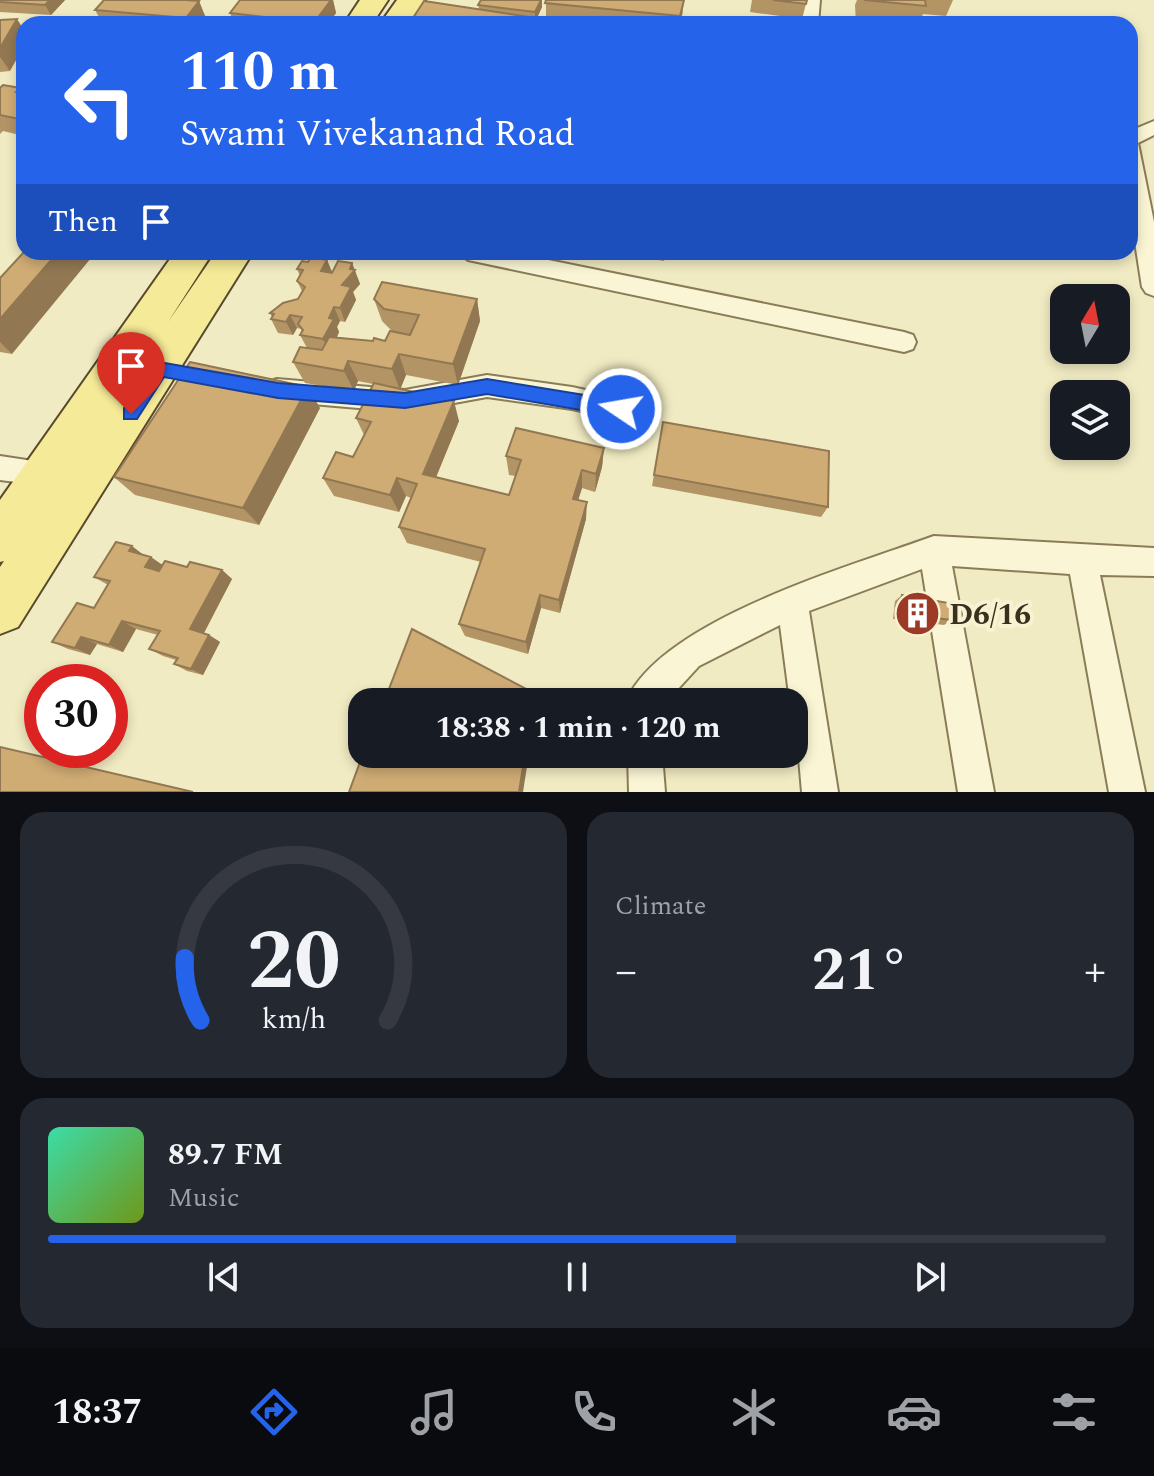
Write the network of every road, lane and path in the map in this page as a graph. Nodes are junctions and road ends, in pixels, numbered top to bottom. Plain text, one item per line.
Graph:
1 (1138, 193) edge
2 (189, 260) edge
3 (231, 260) edge
4 (507, 260) edge
5 (1154, 287) edge
6 (904, 342) dead end
7 (248, 385) edge
8 (645, 414) dead end
9 (0, 468) edge
10 (43, 473) junction
11 (88, 480) junction
12 (0, 540) edge
13 (934, 550) junction
14 (1082, 559) junction
15 (1154, 562) edge
16 (792, 602) junction
17 (0, 609) edge
18 (656, 688) edge
19 (646, 768) edge
20 (647, 792) edge
21 (820, 792) edge
22 (976, 792) edge
23 (1127, 792) edge

1 - 5 street
2 - 10 main road
3 - 11 main road
4 - 6 street
7 - 8 street
9 - 10 street
10 - 11 street
10 - 12 main road
11 - 17 main road
13 - 14 street
13 - 16 street
13 - 22 street
14 - 15 street
14 - 23 street
16 - 18 street
16 - 21 street
19 - 20 street

